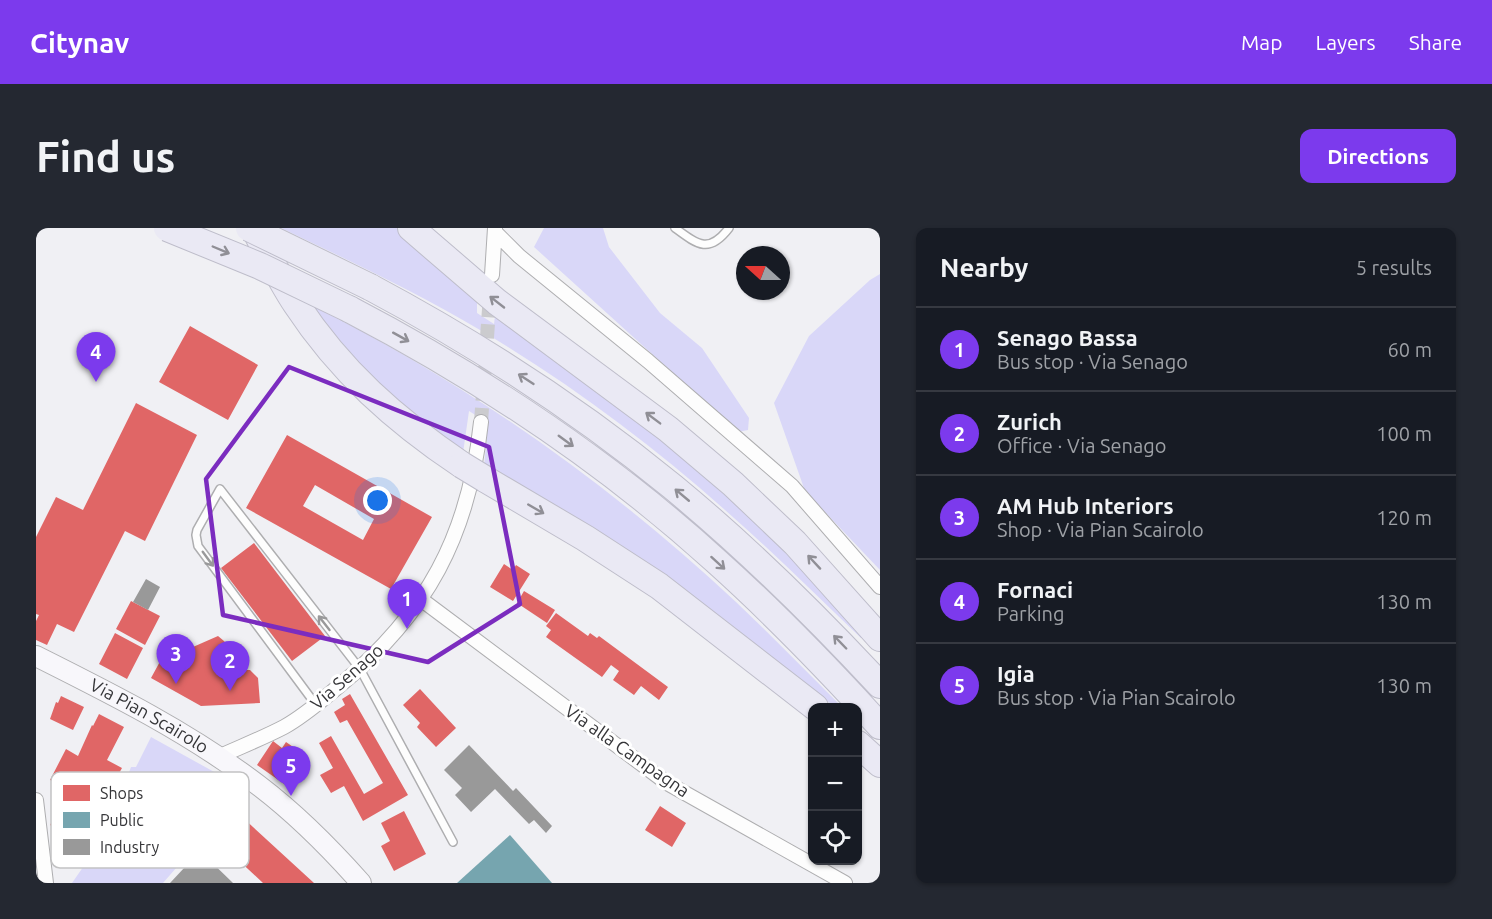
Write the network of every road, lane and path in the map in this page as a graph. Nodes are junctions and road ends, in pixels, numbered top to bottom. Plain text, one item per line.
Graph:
1 (167, 228) edge
2 (249, 228) edge
3 (254, 228) edge
4 (411, 228) edge
5 (675, 228) edge
6 (729, 228) edge
7 (495, 230) edge
8 (492, 275) dead end
9 (481, 422) tunnel mouth
10 (880, 587) edge
11 (422, 600) junction
12 (880, 638) edge
13 (36, 656) edge
14 (360, 669) junction
15 (880, 685) edge
16 (808, 703) edge
17 (316, 705) junction
18 (880, 726) edge
19 (862, 748) edge
20 (218, 757) junction
21 (880, 764) edge
22 (240, 772) edge
23 (249, 778) edge
24 (36, 800) edge
25 (453, 842) dead end
26 (358, 882) edge
27 (46, 883) edge
28 (844, 883) edge

1 -> 18 highway, bridge
15 -> 2 highway, bridge
3 -> 16 highway, bridge
12 -> 4 highway
5 - 6 lane
7 - 8 street
7 - 10 street
9 - 11 street, Via Senago
11 - 14 street, Via Senago
11 - 28 street, Via alla Campagna
13 - 20 main road, Via Pian Scairolo
14 - 17 street, Via Senago
14 -> 17 lane
14 - 25 lane
17 - 20 street, Via Senago
19 - 21 highway
20 - 22 main road, Via Pian Scairolo
23 - 26 main road, Via Pian Scairolo
24 - 27 street

